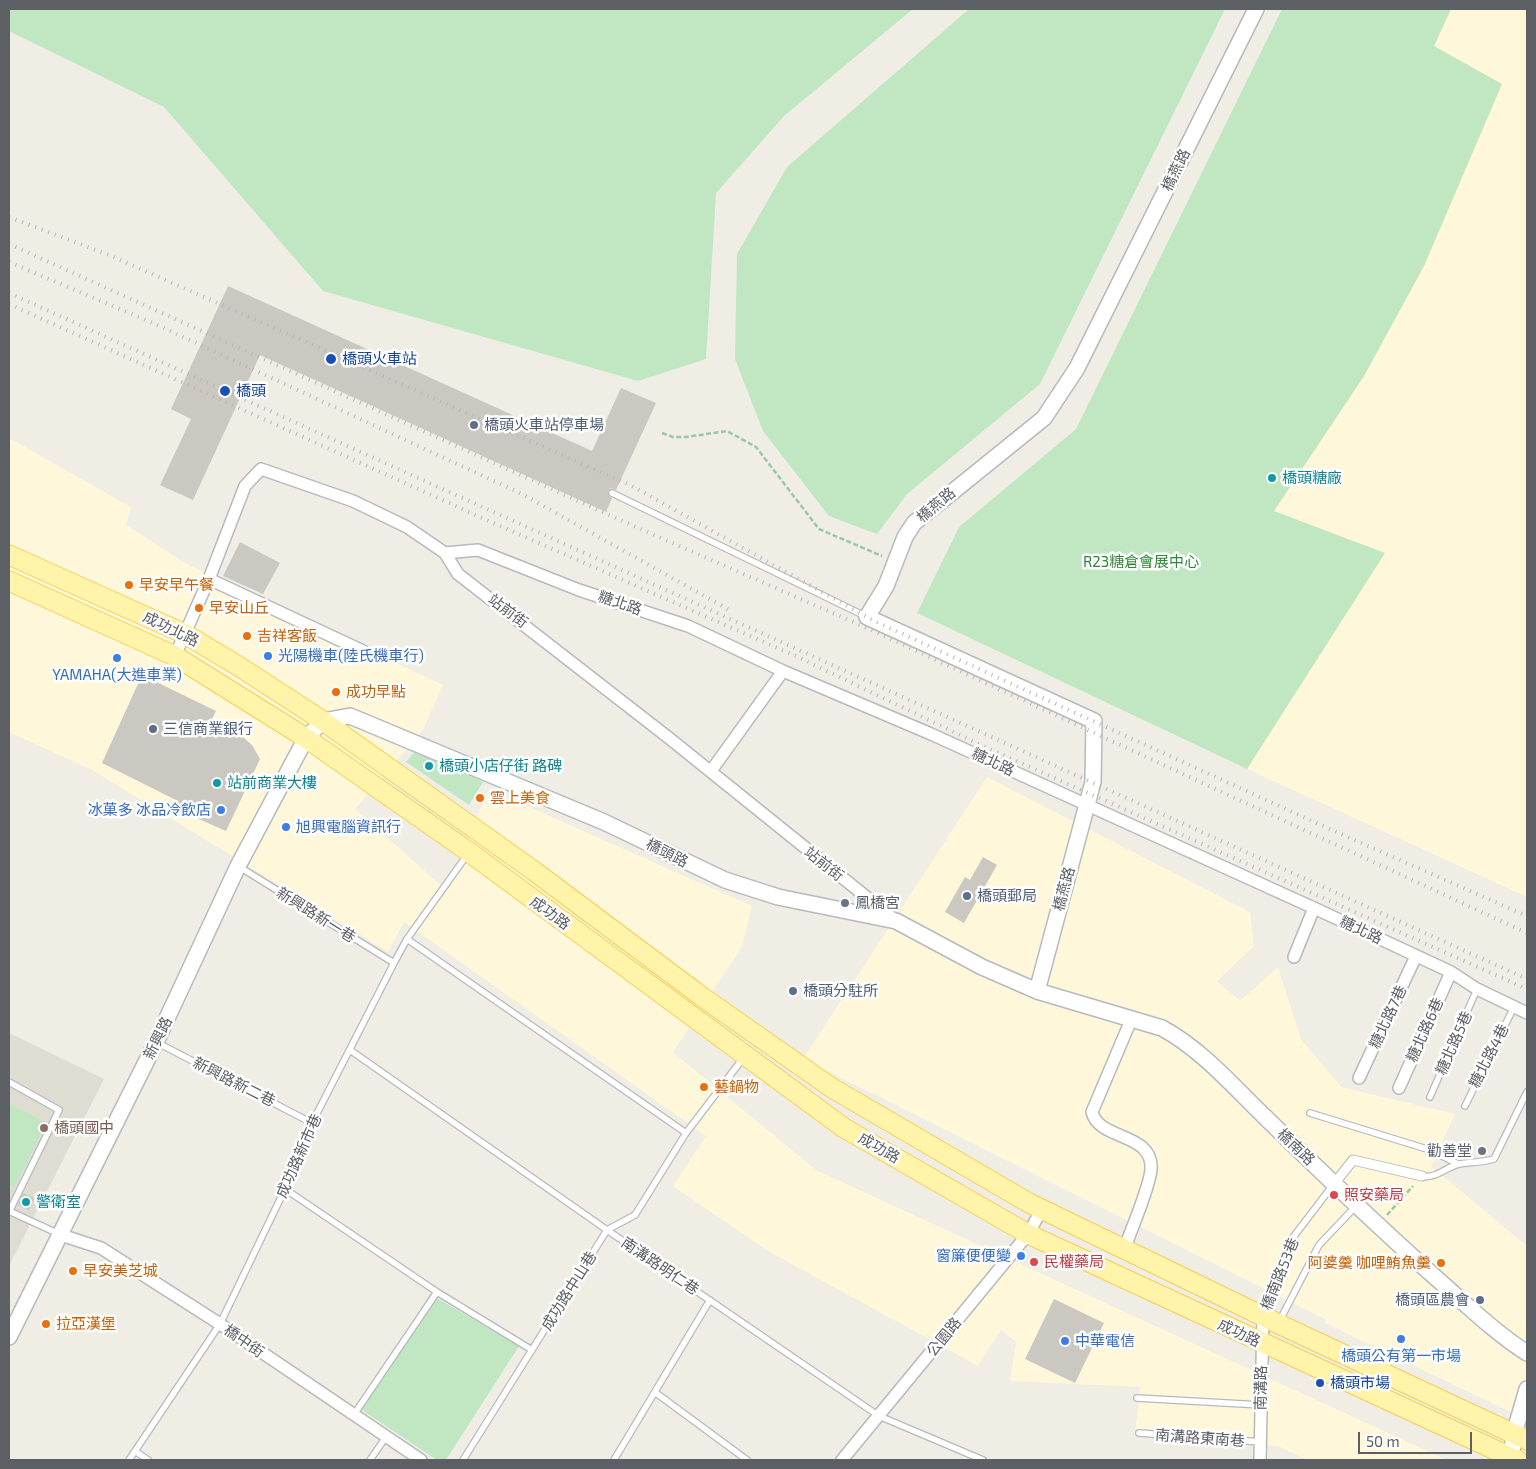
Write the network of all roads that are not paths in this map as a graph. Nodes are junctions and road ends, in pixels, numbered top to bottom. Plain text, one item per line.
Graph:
1 (1256, 9) edge
2 (612, 493) dead end
3 (445, 553) junction
4 (9, 556) edge
5 (209, 580) junction
6 (9, 582) edge
7 (867, 617) junction
8 (186, 634) junction
9 (363, 651) dead end
10 (175, 656) junction
11 (783, 671) junction
12 (323, 721) junction
13 (306, 738) junction
14 (711, 771) junction
15 (1086, 805) junction
16 (469, 852) junction
17 (238, 866) junction
18 (1314, 908) junction
19 (896, 921) junction
20 (407, 939) junction
21 (1416, 956) junction
22 (1294, 957) dead end
23 (394, 963) junction
24 (1451, 972) junction
25 (1477, 989) junction
26 (1038, 991) junction
27 (1514, 1007) junction
28 (1527, 1013) edge
29 (1131, 1020) junction
30 (156, 1042) junction
31 (350, 1050) junction
32 (745, 1056) junction
33 (1359, 1078) dead end
34 (9, 1082) edge
35 (1399, 1088) dead end
36 (1527, 1092) edge
37 (1430, 1097) dead end
38 (1465, 1106) dead end
39 (1310, 1113) dead end
40 (312, 1123) junction
41 (686, 1134) junction
42 (1458, 1164) junction
43 (1422, 1176) joint
44 (1334, 1184) junction
45 (285, 1189) junction
46 (1356, 1206) junction
47 (9, 1211) edge
48 (1042, 1211) junction
49 (607, 1230) junction
50 (61, 1234) junction
51 (1028, 1234) junction
52 (1124, 1250) junction
53 (437, 1292) junction
54 (710, 1300) junction
55 (1270, 1320) junction
56 (220, 1324) junction
57 (9, 1336) edge
58 (1262, 1344) junction
59 (532, 1350) junction
60 (1527, 1353) edge
61 (1527, 1388) edge
62 (656, 1393) junction
63 (1137, 1398) dead end
64 (1261, 1405) junction
65 (353, 1416) junction
66 (879, 1416) junction
67 (1139, 1433) dead end
68 (386, 1437) junction
69 (1521, 1437) edge
70 (1260, 1442) junction
71 (135, 1451) junction
72 (1513, 1459) edge
73 (129, 1460) edge
74 (148, 1460) edge
75 (370, 1460) edge
76 (421, 1460) edge
77 (463, 1460) edge
78 (614, 1460) edge
79 (746, 1460) edge
80 (842, 1460) edge
81 (983, 1460) edge
82 (1260, 1460) edge

1 - 7 street, 橋燕路
2 - 7 lane
3 - 5 street, 站前街
3 - 11 street, 糖北路
3 - 14 street, 站前街
4 - 8 main road, 成功北路
5 - 8 street, 站前街
5 - 9 street
6 - 10 main road, 成功北路
7 - 15 street, 橋燕路
8 - 10 street, 站前街
8 - 12 main road, 成功北路
10 - 13 main road, 成功北路
11 - 14 street
11 - 15 street, 糖北路
12 - 13 street
12 - 19 street, 橋頭路
12 - 48 main road, 成功路
13 - 16 main road, 成功路
13 - 17 street, 新興路
14 - 19 street, 站前街
15 - 18 street, 糖北路
15 - 26 street, 橋燕路
16 - 20 lane, 成功路新市巷
16 - 32 main road, 成功路
17 - 23 lane, 新興路新一巷
17 - 30 street, 新興路
18 - 21 street, 糖北路
18 - 22 street
19 - 26 street, 橋頭路
20 - 23 lane, 成功路新市巷
20 - 41 lane
21 - 24 street, 糖北路
21 - 33 street, 糖北路7巷
23 - 31 lane, 成功路新市巷
24 - 25 street, 糖北路
24 - 35 street, 糖北路6巷
25 - 27 street, 糖北路
25 - 37 lane, 糖北路5巷
26 - 29 street, 橋南路
27 - 28 street, 糖北路
27 - 38 lane, 糖北路4巷
29 - 44 street, 橋南路
29 - 52 street
30 - 40 lane, 新興路新二巷
30 - 50 street, 新興路
31 - 40 lane, 成功路新市巷
31 - 49 lane, 南溝路明仁巷
32 - 41 lane
32 - 51 main road, 成功路
34 - 47 lane
36 - 42 lane
39 - 42 lane
40 - 45 lane, 成功路新市巷
41 - 49 lane
42 - 43 lane
43 - 44 street
44 - 46 street, 橋南路
44 - 55 lane, 橋南路53巷
45 - 53 lane
45 - 56 lane, 成功路新市巷
46 - 55 lane
46 - 60 street, 橋南路
47 - 50 lane
48 - 51 street, 公園路
48 - 52 main road, 成功路
49 - 54 lane, 南溝路明仁巷
49 - 59 lane, 成功路中山巷
50 - 56 street, 橋中街
50 - 57 street, 新興路
51 - 58 main road, 成功路
51 - 66 street, 公園路
52 - 55 main road, 成功路
53 - 59 lane
53 - 65 lane
54 - 62 lane
54 - 66 lane, 南溝路明仁巷
55 - 58 street, 南溝路
55 - 69 main road, 成功路
56 - 65 street, 橋中街
56 - 71 lane, 成功路新市巷
58 - 64 street, 南溝路
58 - 72 main road, 成功路
59 - 77 lane, 成功路中山巷
61 - 69 street
62 - 78 lane
62 - 79 lane
63 - 64 lane
64 - 70 street, 南溝路
65 - 68 street, 橋中街
66 - 80 street, 公園路
66 - 81 lane, 南溝路明仁巷
67 - 70 lane, 南溝路東南巷
68 - 75 lane
68 - 76 street, 橋中街
69 - 72 street
70 - 82 street, 南溝路
71 - 73 lane, 成功路新市巷
71 - 74 lane

